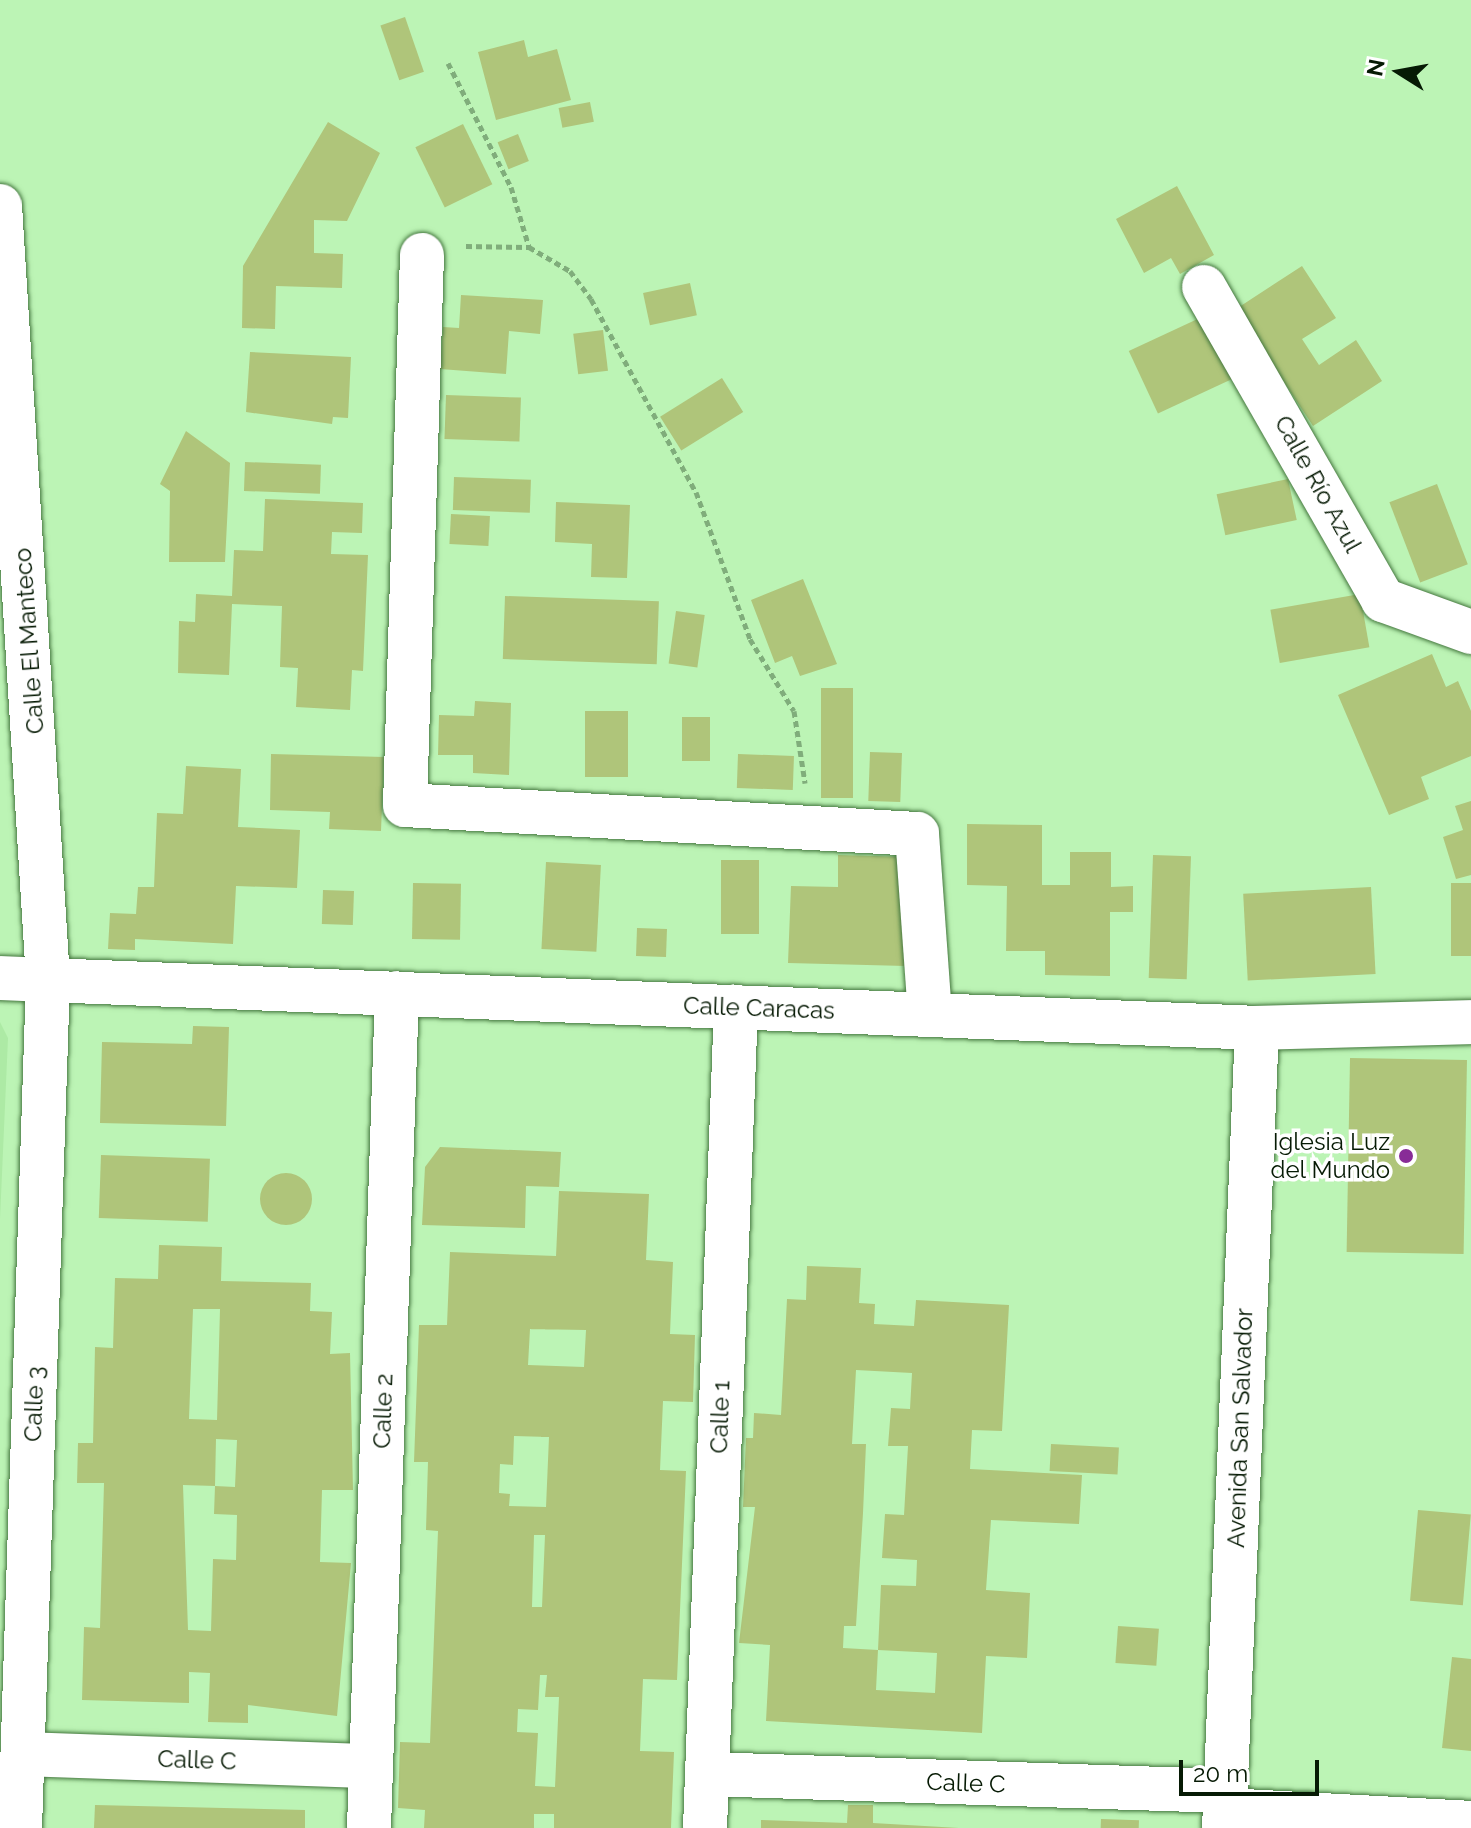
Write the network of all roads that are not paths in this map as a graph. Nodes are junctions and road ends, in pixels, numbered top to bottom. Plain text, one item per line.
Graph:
1 (0, 206) edge
2 (422, 255) road end
3 (1204, 287) dead end
4 (1471, 632) edge
5 (0, 978) edge
6 (48, 980) junction
7 (397, 993) junction
8 (736, 1007) junction
9 (930, 1014) junction
10 (1471, 1022) edge
11 (1257, 1028) junction
12 (23, 1754) junction
13 (371, 1766) junction
14 (707, 1774) junction
15 (1224, 1809) edge
16 (1471, 1823) edge
17 (1417, 1824) edge
18 (20, 1828) edge
19 (369, 1828) edge
20 (705, 1828) edge

1 - 6 street, Calle El Manteco
2 - 9 street
3 - 4 street, Calle Río Azul
5 - 6 street, Calle Caracas
6 - 7 street, Calle Caracas
6 - 12 street, Calle 3
7 - 8 street, Calle Caracas
7 - 13 street, Calle 2
8 - 9 street, Calle Caracas
8 - 14 street, Calle 1
9 - 11 street, Calle Caracas
10 - 11 street, Calle Caracas
11 - 15 street, Avenida San Salvador
12 - 13 street, Calle C
12 - 18 street, Calle 3
13 - 19 street, Calle 2
14 - 15 street, Calle C
14 - 20 street, Calle 1
15 - 17 street, Calle C
16 - 17 street, Calle C

